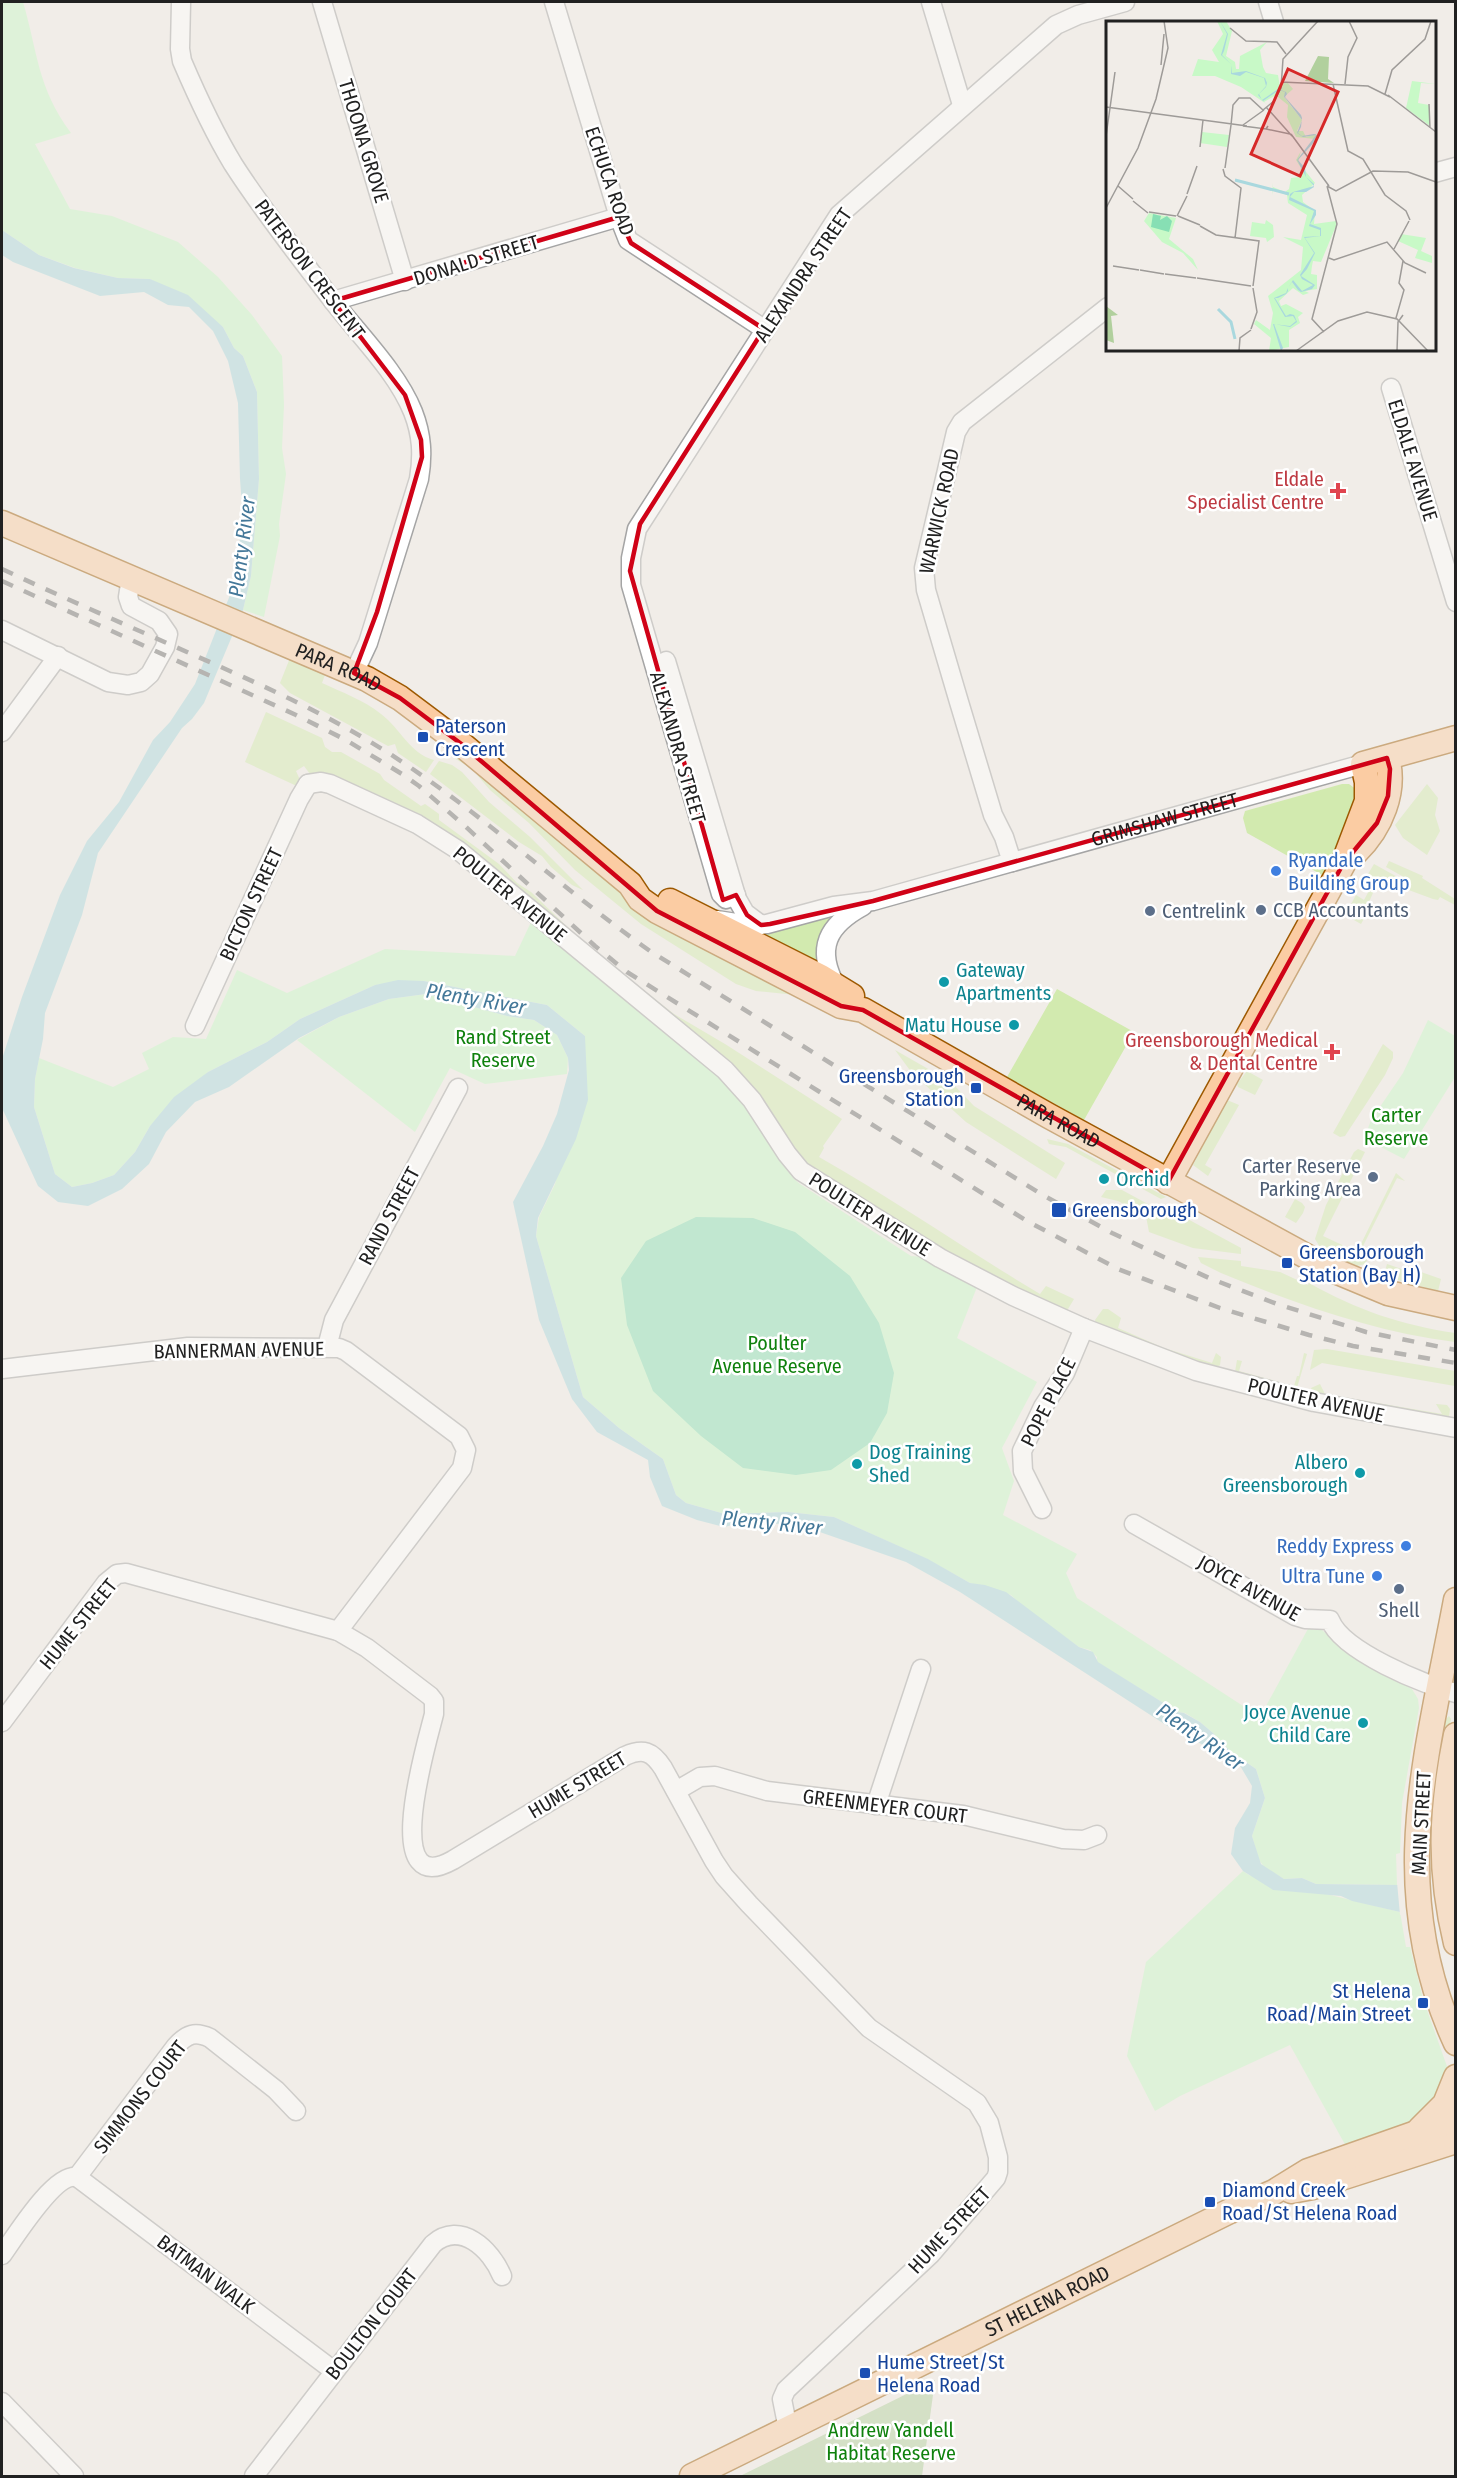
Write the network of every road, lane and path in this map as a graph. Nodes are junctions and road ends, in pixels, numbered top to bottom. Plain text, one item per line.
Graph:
1 (181, 2) edge
2 (322, 2) edge
3 (554, 2) edge
4 (931, 2) edge
5 (1125, 2) edge
6 (1268, 2) edge
7 (1274, 21) edge
8 (962, 105) junction
9 (1455, 167) edge
10 (1436, 172) edge
11 (619, 217) junction
12 (405, 281) junction
13 (333, 302) junction
14 (1106, 308) edge
15 (764, 329) junction
16 (1391, 388) dead end
17 (2, 523) edge
18 (131, 578) junction
19 (1455, 602) edge
20 (2, 630) edge
21 (58, 656) junction
22 (354, 673) junction
23 (2, 732) edge
24 (1455, 738) edge
25 (1387, 758) junction
26 (1363, 764) junction
27 (304, 777) joint
28 (1007, 863) junction
29 (1343, 864) junction
30 (630, 884) junction
31 (873, 901) junction
32 (709, 920) junction
33 (761, 925) junction
34 (836, 986) junction
35 (863, 1010) junction
36 (196, 1026) dead end
37 (458, 1088) dead end
38 (1168, 1182) junction
39 (1455, 1308) edge
40 (1084, 1329) junction
41 (327, 1347) junction
42 (2, 1369) edge
43 (1455, 1428) edge
44 (1042, 1509) dead end
45 (1134, 1524) dead end
46 (1455, 1600) edge
47 (338, 1632) junction
48 (921, 1669) dead end
49 (1447, 1691) edge
50 (2, 1722) edge
51 (1455, 1736) edge
52 (676, 1791) junction
53 (876, 1805) junction
54 (1097, 1835) dead end
55 (1455, 1941) edge
56 (1455, 2043) edge
57 (1455, 2077) edge
58 (296, 2111) dead end
59 (1455, 2119) edge
60 (1411, 2136) junction
61 (1453, 2144) edge
62 (77, 2177) junction
63 (1274, 2192) junction
64 (2, 2255) edge
65 (502, 2276) dead end
66 (334, 2371) junction
67 (2, 2402) edge
68 (788, 2428) junction
69 (74, 2476) edge
70 (254, 2476) edge
71 (692, 2476) edge

1 - 13 street, PATERSON CRESCENT
2 - 12 street, THOONA GROVE
3 - 11 street, ECHUCA ROAD
4 - 8 street
5 - 8 street, ALEXANDRA STREET
6 - 7 street
8 - 15 street, ALEXANDRA STREET
9 - 10 street
11 - 12 street, DONALD STREET
11 - 15 street, ECHUCA ROAD
12 - 13 street, DONALD STREET
13 - 22 street, PATERSON CRESCENT
14 - 28 street, WARWICK ROAD
15 - 33 street, ALEXANDRA STREET
16 - 19 street, ELDALE AVENUE
17 - 18 main road, PARA ROAD
18 - 21 street
18 - 22 main road, PARA ROAD
20 - 21 street
21 - 23 street
22 - 30 main road, PARA ROAD
24 - 25 main road, GRIMSHAW STREET
25 - 26 main road, GRIMSHAW STREET
25 - 29 main road
26 - 28 street, GRIMSHAW STREET
26 - 29 main road
27 - 36 street, BICTON STREET
27 - 40 street, POULTER AVENUE
28 - 31 street, GRIMSHAW STREET
29 - 38 main road
30 - 32 main road, PARA ROAD
30 - 35 main road, PARA ROAD
31 - 33 street, GRIMSHAW STREET
31 - 34 street, GRIMSHAW STREET
32 - 33 street, GRIMSHAW STREET
32 - 34 main road, PARA ROAD
34 - 35 main road, PARA ROAD
35 - 38 main road, PARA ROAD
37 - 41 street, RAND STREET
38 - 39 main road, PARA ROAD
40 - 43 street, POULTER AVENUE
40 - 44 street, POPE PLACE
41 - 42 street, BANNERMAN AVENUE
41 - 47 street, BANNERMAN AVENUE
45 - 49 street, JOYCE AVENUE
46 - 49 main road, MAIN STREET
47 - 50 street, HUME STREET
47 - 52 street, HUME STREET
48 - 53 street
49 - 56 main road, MAIN STREET
51 - 55 main road, MAIN STREET
52 - 53 street, GREENMEYER COURT
52 - 68 street, HUME STREET
53 - 54 street, GREENMEYER COURT
57 - 60 main road
58 - 62 street, SIMMONS COURT
59 - 60 main road, ST HELENA ROAD
60 - 63 main road, ST HELENA ROAD
61 - 63 main road, ST HELENA ROAD
62 - 64 street, SIMMONS COURT
62 - 66 street, BATMAN WALK
63 - 68 main road, ST HELENA ROAD
65 - 66 street, BOULTON COURT
66 - 70 street, BOULTON COURT
67 - 69 street
68 - 71 main road, ST HELENA ROAD

